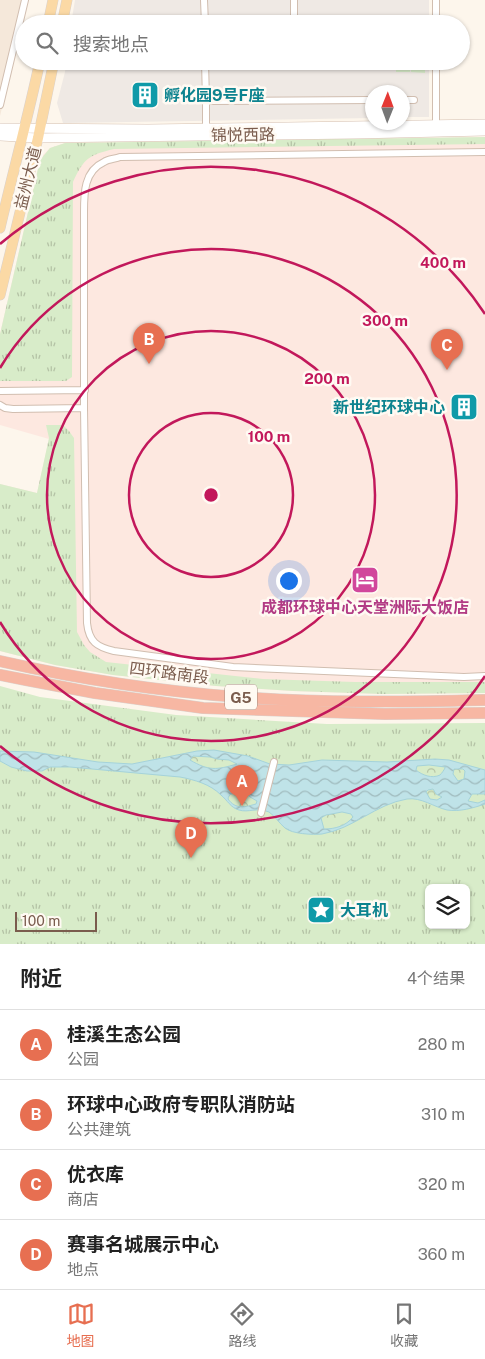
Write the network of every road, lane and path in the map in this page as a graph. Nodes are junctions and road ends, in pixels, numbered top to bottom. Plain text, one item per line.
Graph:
1 (25, 0) edge
2 (53, 0) edge
3 (67, 0) edge
4 (204, 0) edge
5 (294, 0) edge
6 (436, 0) edge
7 (21, 15) edge
8 (50, 15) edge
9 (64, 15) edge
10 (205, 15) edge
11 (294, 15) edge
12 (436, 15) edge
13 (15, 42) edge
14 (38, 70) edge
15 (52, 70) edge
16 (205, 70) edge
17 (436, 70) edge
18 (365, 100) edge
19 (410, 100) edge
20 (414, 100) dead end
21 (206, 101) junction
22 (0, 105) edge
23 (485, 124) edge
24 (436, 125) junction
25 (0, 128) edge
26 (206, 129) junction
27 (485, 131) edge
28 (23, 132) junction
29 (39, 133) junction
30 (0, 136) edge
31 (485, 152) edge
32 (0, 228) edge
33 (0, 295) edge
34 (84, 390) junction
35 (0, 391) edge
36 (0, 405) edge
37 (84, 408) junction
38 (0, 661) edge
39 (0, 674) edge
40 (485, 676) edge
41 (485, 700) edge
42 (485, 713) edge
43 (274, 762) dead end
44 (261, 813) dead end

1 - 7 street
2 - 8 main road
3 - 9 main road
4 - 10 street
5 - 11 street
6 - 12 street
13 - 22 street
14 - 28 main road, 益州大道
15 - 29 main road, 益州大道
16 - 21 street
17 - 24 street
18 - 21 street
19 - 20 street
21 - 26 street
23 - 24 main road, 锦悦西路
24 - 26 main road, 锦悦西路
25 - 28 main road, 锦悦西路
26 - 29 main road, 锦悦西路
27 - 29 main road, 锦悦西路
28 - 29 main road, 锦悦西路
28 - 30 main road, 锦悦西路
28 - 32 main road, 益州大道
29 - 33 main road, 益州大道
31 - 34 street
34 - 35 street
34 - 37 street
36 - 37 street
37 - 40 street
38 - 41 highway, 四环路南段 / G5
39 - 42 highway, 四环路南段 / G5
43 - 44 street

